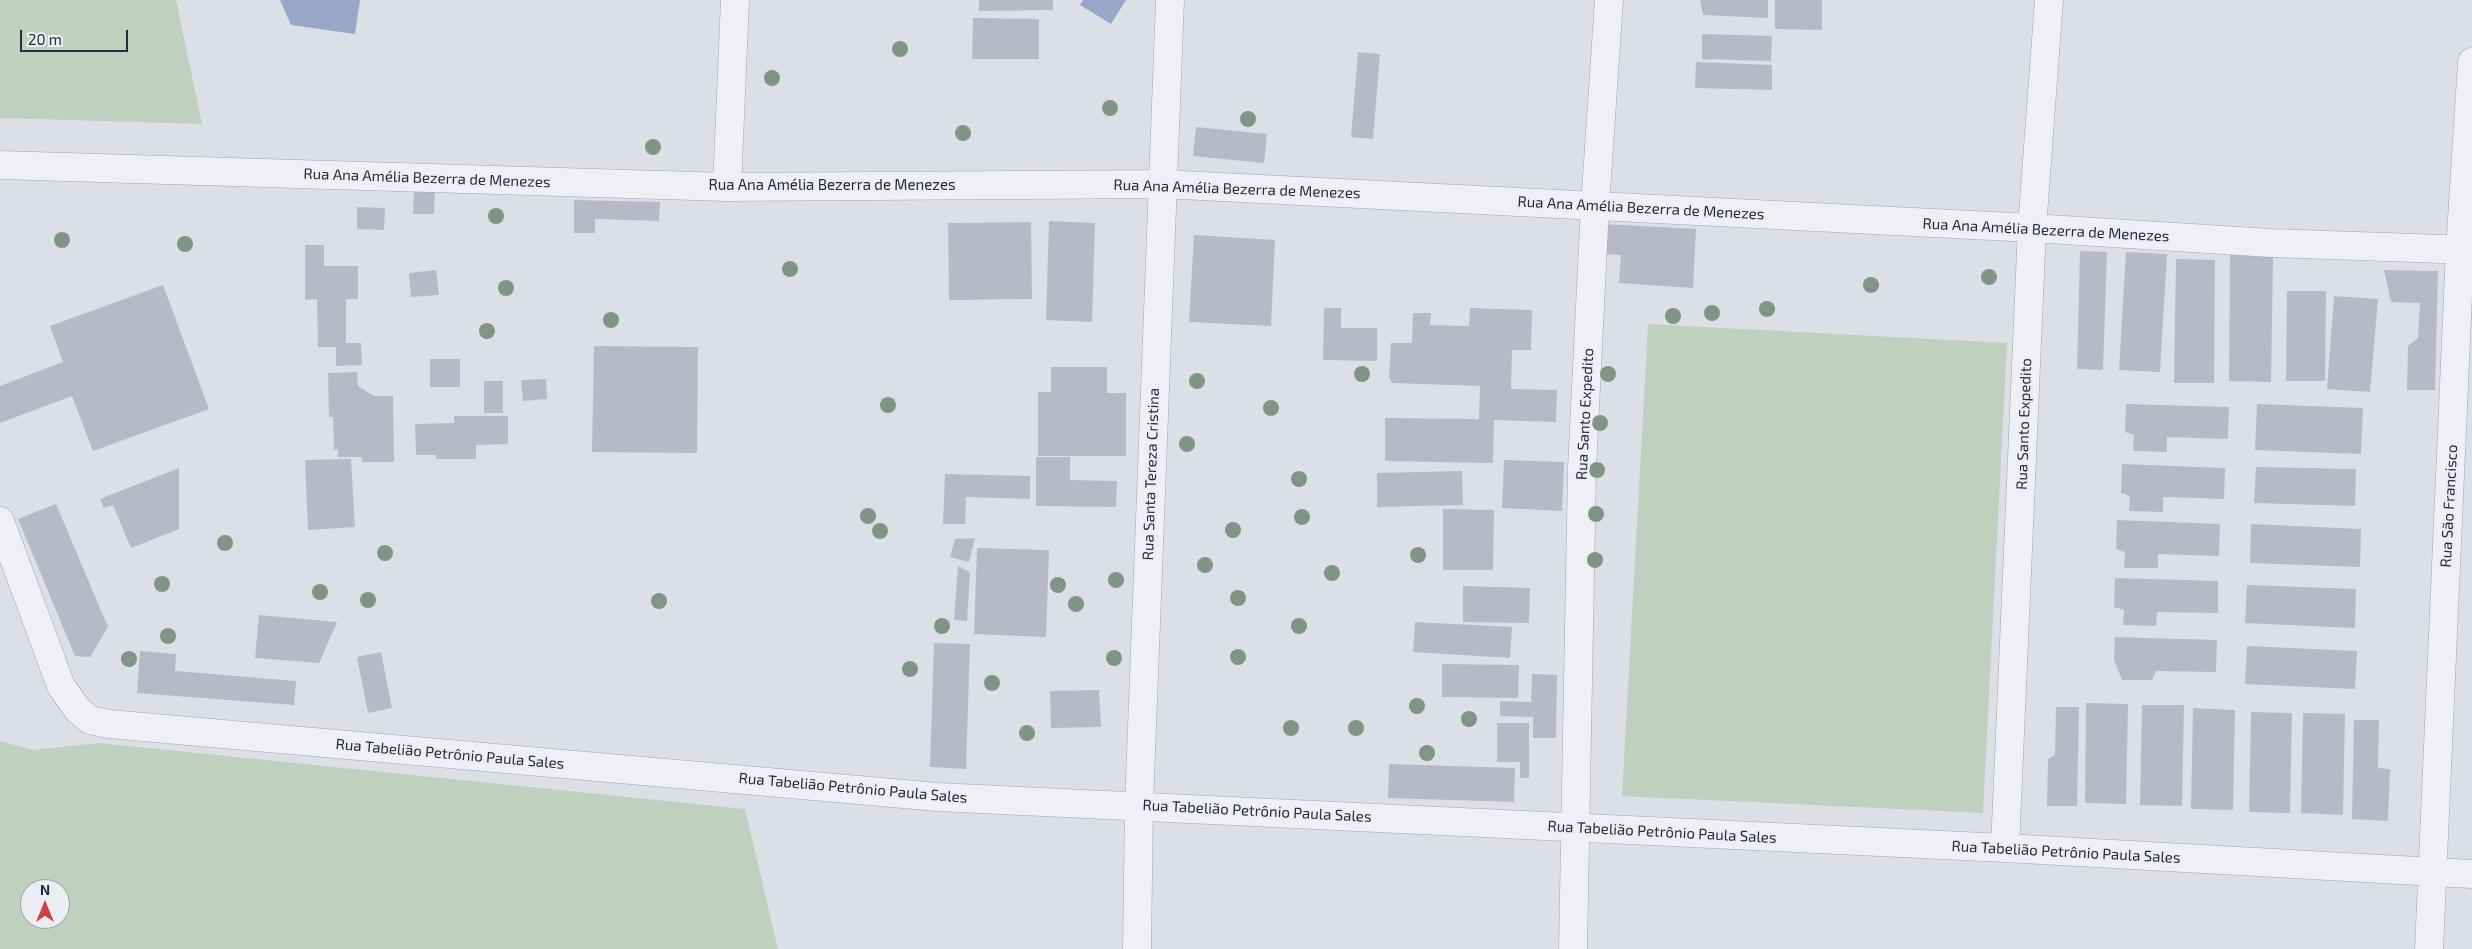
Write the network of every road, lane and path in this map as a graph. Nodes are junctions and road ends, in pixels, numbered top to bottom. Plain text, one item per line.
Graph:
1 (735, 0) edge
2 (1170, 0) edge
3 (1609, 0) edge
4 (2049, 0) edge
5 (2472, 62) edge
6 (0, 166) edge
7 (1162, 184) junction
8 (727, 187) junction
9 (1595, 206) junction
10 (2032, 228) junction
11 (2466, 250) edge
12 (0, 521) edge
13 (1139, 805) junction
14 (1577, 828) junction
15 (2005, 848) junction
16 (2432, 872) junction
17 (2472, 874) edge
18 (1137, 949) edge
19 (1573, 949) edge
20 (2429, 949) edge

1 - 8 street
2 - 7 street, Rua Santa Tereza Cristina
3 - 9 street, Rua Santo Expedito
4 - 10 street, Rua Santo Expedito
5 - 11 street, Rua São Francisco
6 - 8 street, Rua Ana Amélia Bezerra de Menezes
7 - 8 street, Rua Ana Amélia Bezerra de Menezes
7 - 9 street, Rua Ana Amélia Bezerra de Menezes
7 - 13 street, Rua Santa Tereza Cristina
9 - 10 street, Rua Ana Amélia Bezerra de Menezes
9 - 14 street, Rua Santo Expedito
10 - 11 street, Rua Ana Amélia Bezerra de Menezes
10 - 15 street, Rua Santo Expedito
11 - 16 street, Rua São Francisco
12 - 13 street, Rua Tabelião Petrônio Paula Sales
13 - 14 street, Rua Tabelião Petrônio Paula Sales
13 - 18 street, Rua Santa Tereza Cristina
14 - 15 street, Rua Tabelião Petrônio Paula Sales
14 - 19 street, Rua Santo Expedito
15 - 16 street, Rua Tabelião Petrônio Paula Sales
16 - 17 street, Rua Tabelião Petrônio Paula Sales
16 - 20 street, Rua São Francisco

